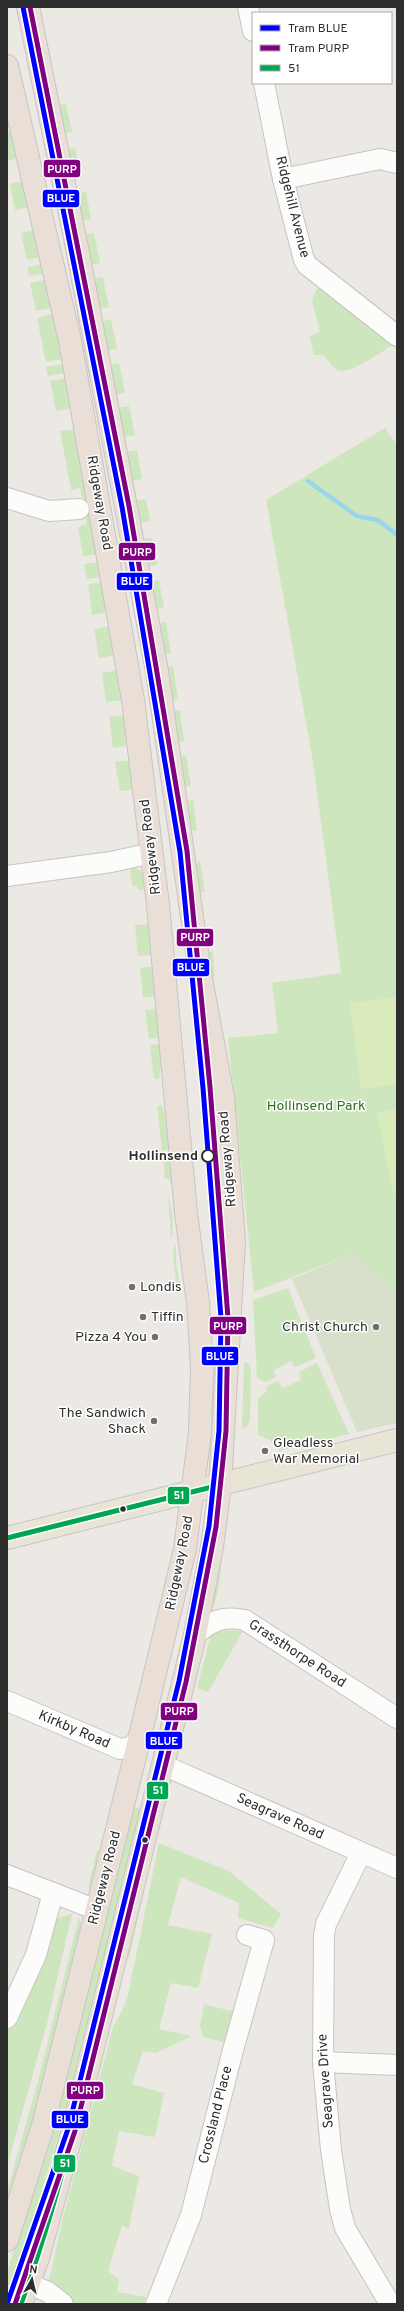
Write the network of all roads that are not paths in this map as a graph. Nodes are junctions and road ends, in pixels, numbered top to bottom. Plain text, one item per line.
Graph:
1 (28, 7) edge
2 (248, 7) edge
3 (252, 26) edge
4 (7, 66) edge
5 (264, 84) edge
6 (397, 163) edge
7 (283, 179) junction
8 (397, 336) edge
9 (7, 498) edge
10 (79, 508) dead end
11 (152, 854) junction
12 (7, 876) edge
13 (397, 1440) edge
14 (220, 1485) junction
15 (193, 1491) junction
16 (7, 1538) edge
17 (195, 1635) junction
18 (7, 1701) edge
19 (397, 1718) edge
20 (139, 1739) junction
21 (163, 1765) junction
22 (361, 1853) junction
23 (397, 1868) edge
24 (7, 1875) edge
25 (53, 1893) junction
26 (96, 1910) junction
27 (247, 1935) dead end
28 (7, 2018) edge
29 (323, 2062) junction
30 (397, 2065) edge
31 (7, 2240) edge
32 (25, 2294) edge
33 (397, 2300) edge
34 (63, 2304) edge
35 (156, 2304) edge
36 (390, 2304) edge

1 - 14 highway, Ridgeway Road
2 - 3 street
4 - 11 highway, Ridgeway Road
5 - 7 street, Ridgehill Avenue
6 - 7 street
7 - 8 street, Ridgehill Avenue
9 - 10 street
11 - 12 street
11 - 15 highway, Ridgeway Road
13 - 14 main road
14 - 15 main road
14 - 17 highway, Ridgeway Road
15 - 16 main road
15 - 20 highway, Ridgeway Road
17 - 19 street, Grassthorpe Road
17 - 21 highway, Ridgeway Road
18 - 20 street, Kirkby Road
20 - 26 highway, Ridgeway Road
21 - 22 street, Seagrave Road
21 - 32 highway, Ridgeway Road
22 - 23 street, Seagrave Road
22 - 29 street, Seagrave Drive
24 - 25 street
25 - 26 street
25 - 28 street
26 - 31 highway, Ridgeway Road
27 - 35 street, Crossland Place
29 - 30 street
29 - 36 street, Seagrave Drive
32 - 34 street
33 - 36 street

